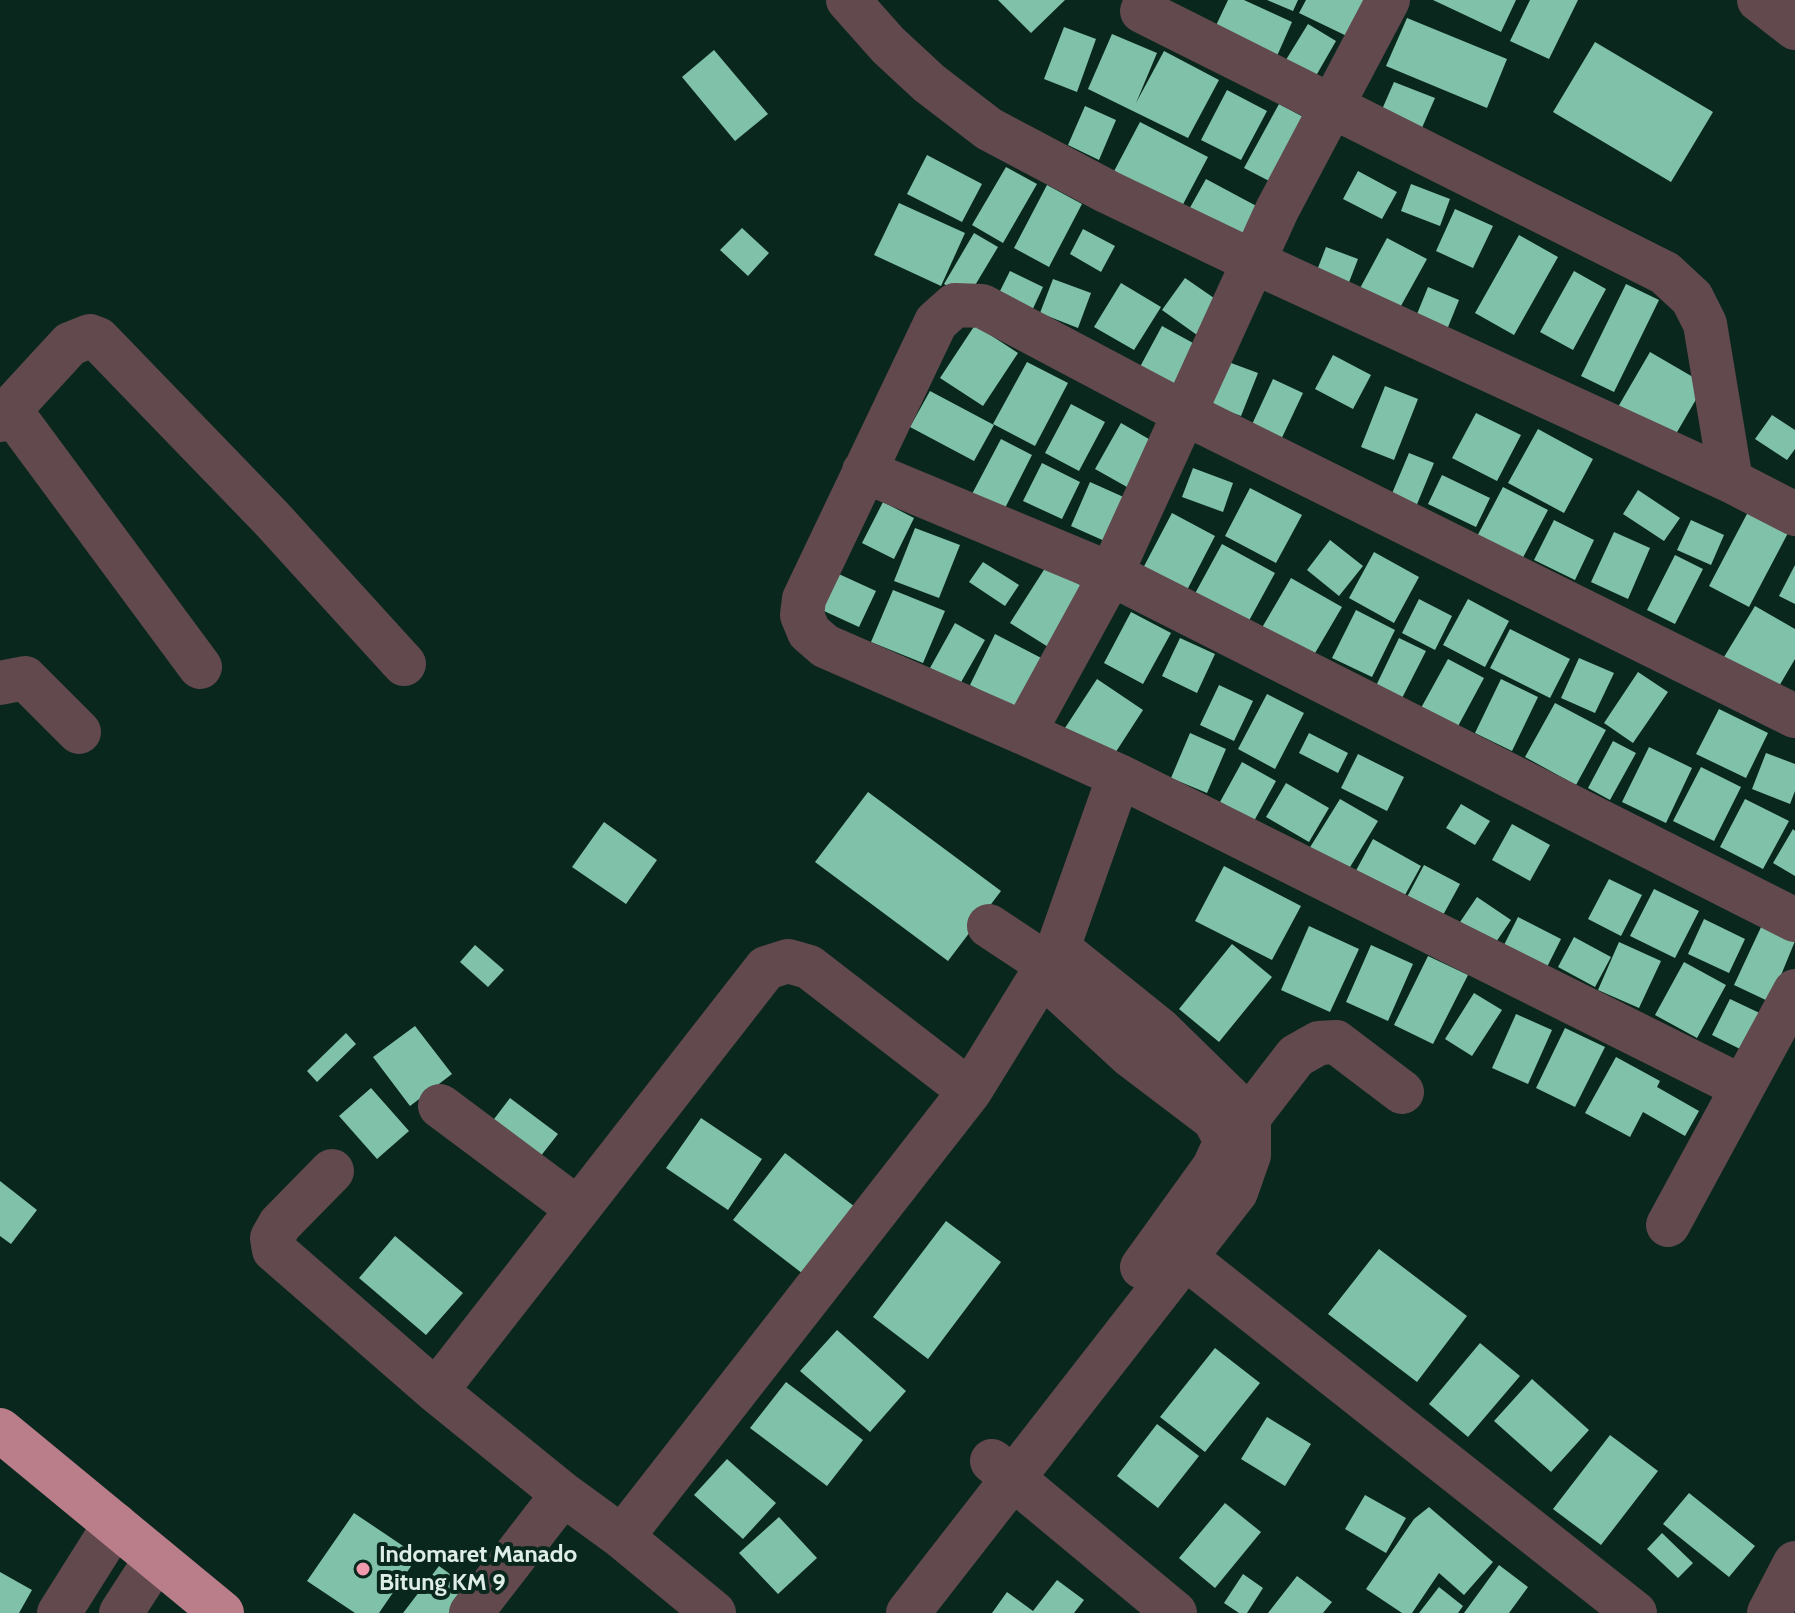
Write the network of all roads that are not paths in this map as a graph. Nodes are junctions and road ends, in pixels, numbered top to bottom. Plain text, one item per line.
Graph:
1 (848, 0) edge
2 (1388, 0) edge
3 (1759, 0) edge
4 (1142, 11) dead end
5 (1795, 28) edge
6 (1331, 104) junction
7 (1254, 262) junction
8 (1184, 413) junction
9 (5, 415) edge
10 (864, 471) junction
11 (1731, 481) junction
12 (1795, 514) edge
13 (1111, 574) junction
14 (404, 664) dead end
15 (200, 667) dead end
16 (0, 683) edge
17 (1795, 716) edge
18 (79, 732) dead end
19 (1024, 733) junction
20 (1119, 776) junction
21 (1795, 920) edge
22 (989, 926) dead end
23 (1050, 963) junction
24 (1795, 991) edge
25 (1742, 1087) junction
26 (970, 1091) junction
27 (1402, 1092) dead end
28 (440, 1106) dead end
29 (1238, 1129) junction
30 (332, 1171) dead end
31 (578, 1209) junction
32 (1668, 1225) dead end
33 (1175, 1249) junction
34 (436, 1391) junction
35 (0, 1430) edge
36 (1003, 1469) junction
37 (563, 1494) junction
38 (115, 1524) junction
39 (622, 1537) junction
40 (156, 1559) junction
41 (1795, 1563) edge
42 (59, 1613) edge
43 (121, 1613) edge
44 (222, 1613) edge
45 (471, 1613) edge
46 (714, 1613) edge
47 (873, 1613) edge
48 (908, 1613) edge
49 (1175, 1613) edge
50 (1635, 1613) edge
51 (1769, 1613) edge

1 - 7 street
2 - 6 street
3 - 5 street
4 - 6 street
6 - 7 street
6 - 11 street
7 - 8 street
7 - 11 street
8 - 10 street
8 - 13 street
8 - 17 street
9 - 14 street
9 - 15 street
10 - 13 street
10 - 19 street
11 - 12 street
13 - 19 street
13 - 21 street
16 - 18 street
19 - 20 street
20 - 23 street
20 - 25 street
22 - 23 street
23 - 26 street
23 - 29 street
24 - 25 street
25 - 32 street
26 - 31 street
26 - 39 street
27 - 29 street
28 - 31 street
29 - 33 street
30 - 34 street
31 - 34 street
33 - 36 street
33 - 50 street
34 - 37 street
35 - 38 highway
36 - 47 street
36 - 48 street
36 - 49 street
37 - 39 street
37 - 45 street
38 - 40 highway
38 - 42 street
39 - 46 street
40 - 43 street
40 - 44 highway
41 - 51 street

